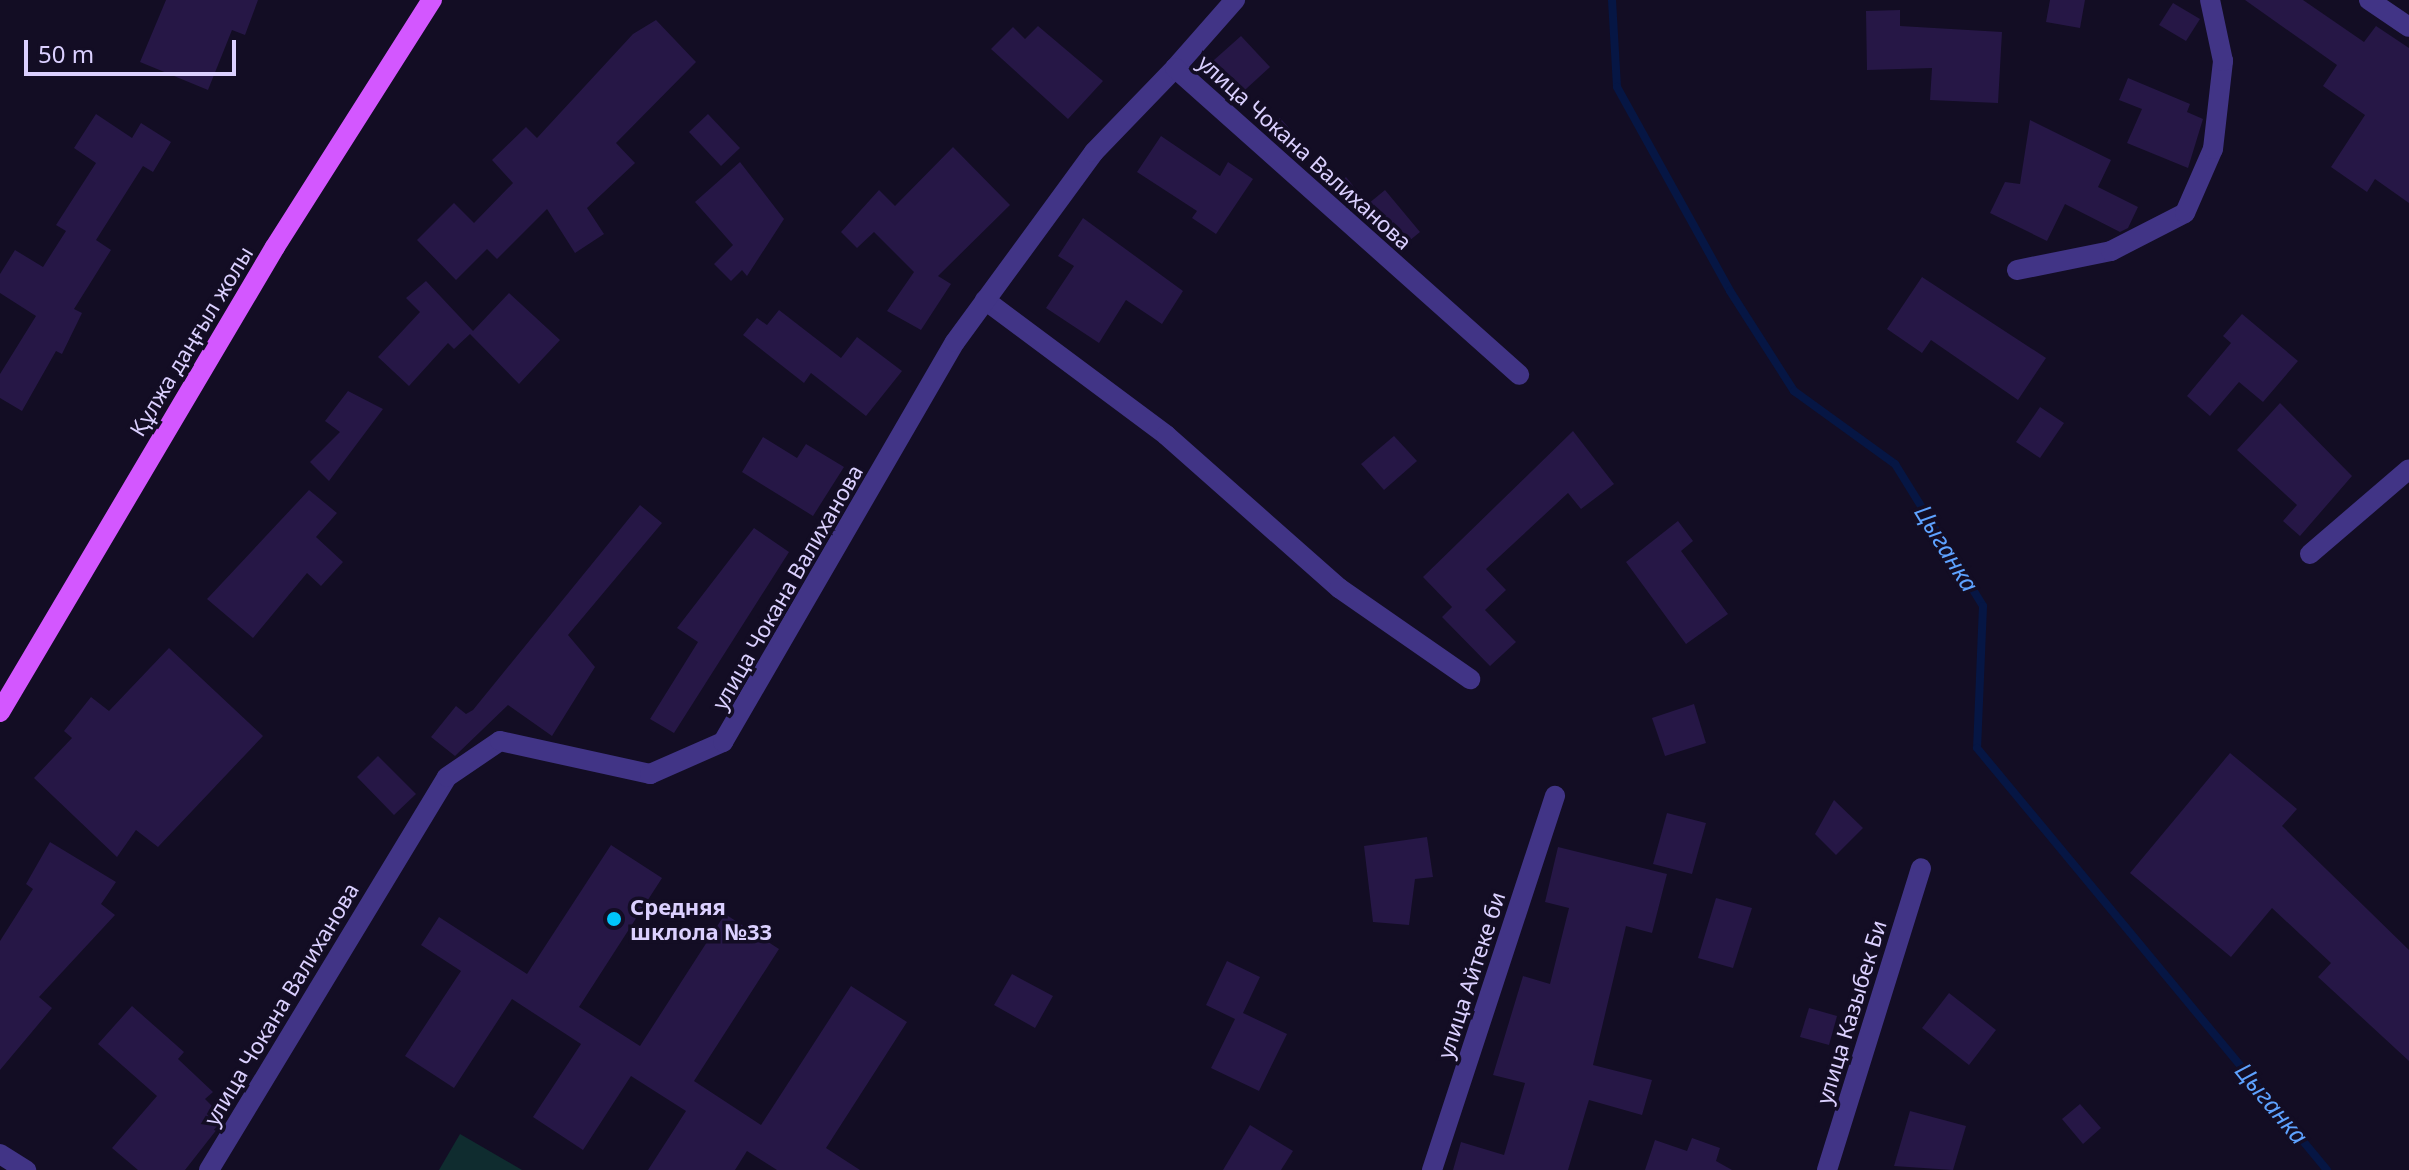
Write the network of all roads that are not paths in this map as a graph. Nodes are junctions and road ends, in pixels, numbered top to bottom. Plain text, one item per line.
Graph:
1 (432, 0) edge
2 (1235, 0) edge
3 (2210, 0) edge
4 (2369, 0) edge
5 (2409, 27) edge
6 (1175, 68) junction
7 (2017, 270) dead end
8 (985, 300) junction
9 (1519, 375) dead end
10 (2409, 469) edge
11 (2310, 554) dead end
12 (1470, 679) dead end
13 (0, 712) edge
14 (1555, 796) dead end
15 (1921, 868) dead end
16 (0, 1154) edge
17 (26, 1170) edge
18 (209, 1170) edge
19 (1432, 1170) edge
20 (1827, 1170) edge

1 - 13 main road, Құлжа даңғыл жолы
2 - 6 street
3 - 7 street
4 - 5 street
6 - 8 street, улица Чокана Валиханова
6 - 9 street, улица Чокана Валиханова
8 - 12 street
8 - 18 street, улица Чокана Валиханова
10 - 11 street
14 - 19 street, улица Айтеке би
15 - 20 street, улица Казыбек Би
16 - 17 street

